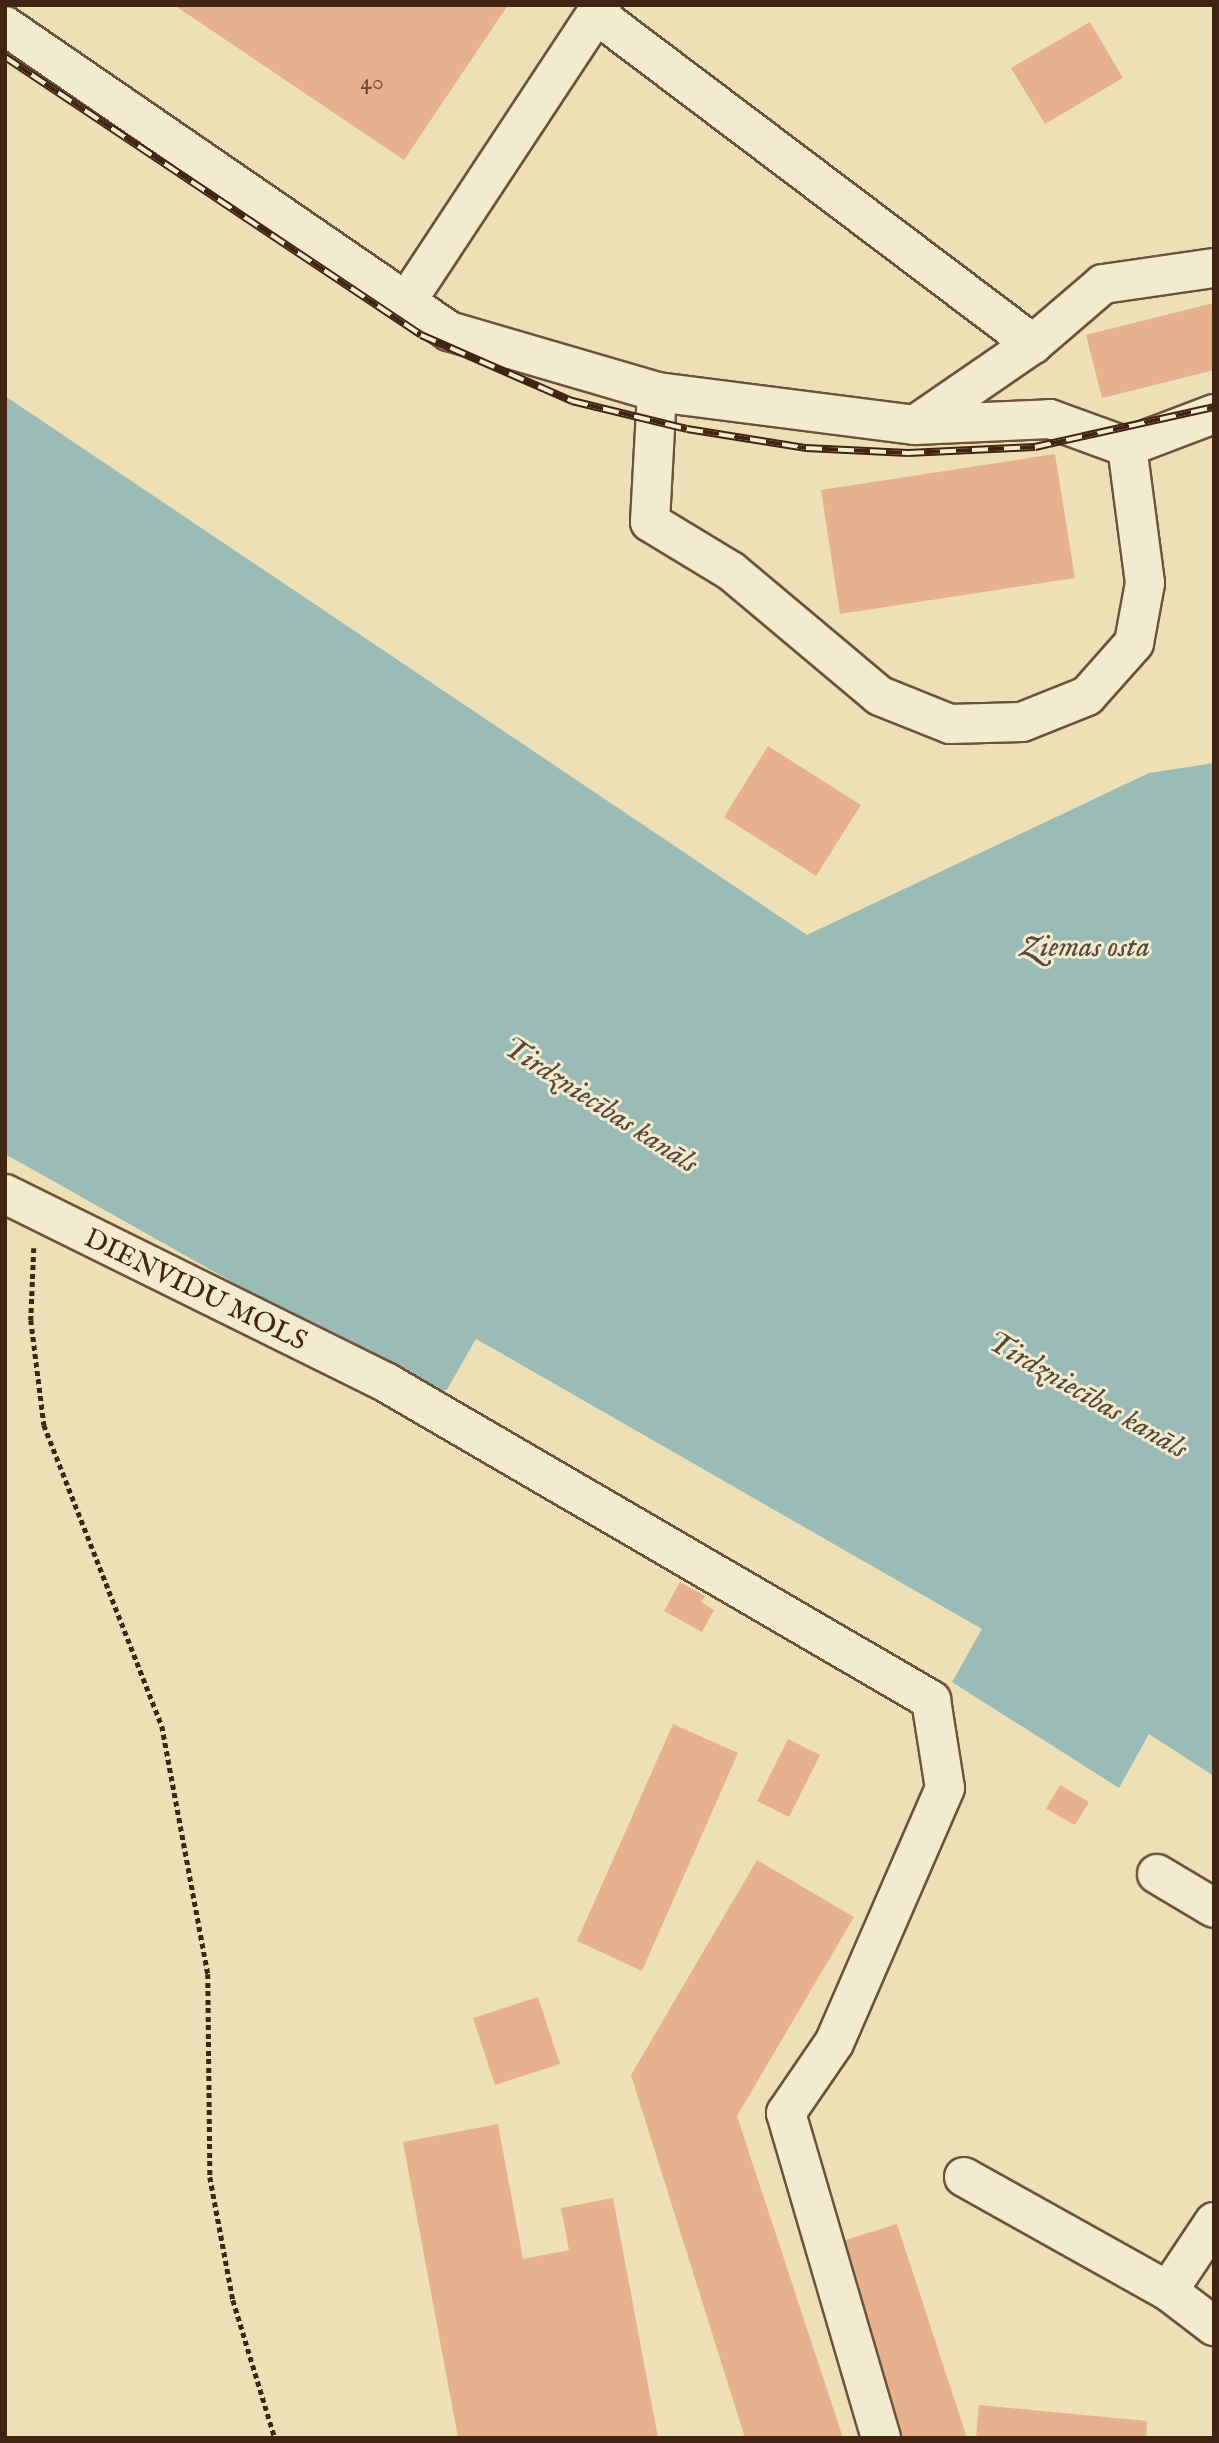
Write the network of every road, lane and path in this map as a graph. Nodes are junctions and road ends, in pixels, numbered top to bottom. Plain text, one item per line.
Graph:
1 (601, 11) edge
2 (5, 26) edge
3 (1214, 268) edge
4 (406, 302) junction
5 (1033, 344) junction
6 (657, 392) junction
7 (1214, 414) edge
8 (915, 425) junction
9 (1127, 447) junction
10 (5, 1194) edge
11 (41, 1217) junction
12 (1157, 1874) dead end
13 (1214, 1908) edge
14 (964, 2177) dead end
15 (1214, 2222) edge
16 (1168, 2291) junction
17 (1214, 2326) edge
18 (275, 2438) edge
19 (881, 2438) edge

1 - 4 street
1 - 5 street
2 - 4 street
3 - 5 street
4 - 6 street
5 - 8 street
6 - 8 street
6 - 9 street
7 - 9 street
8 - 9 street
10 - 11 street, DIENVIDU MOLS
11 - 18 path
11 - 19 street, DIENVIDU MOLS
12 - 13 street
14 - 16 street
15 - 16 street
16 - 17 street

